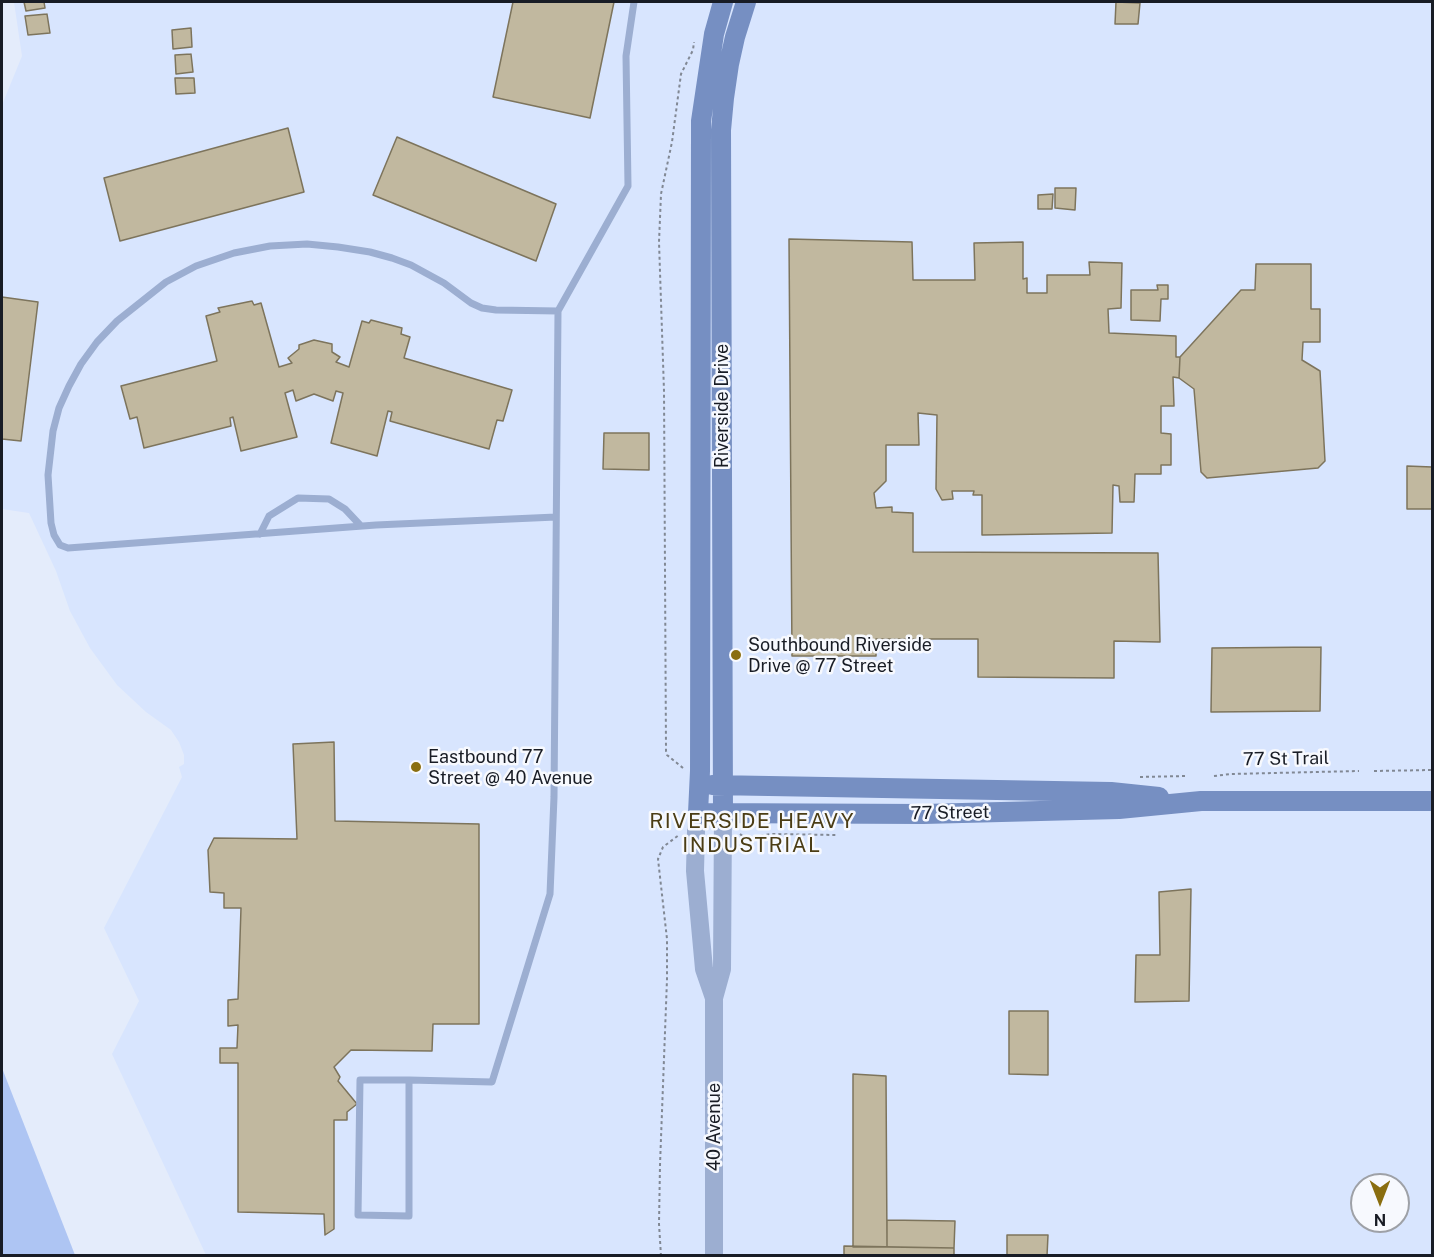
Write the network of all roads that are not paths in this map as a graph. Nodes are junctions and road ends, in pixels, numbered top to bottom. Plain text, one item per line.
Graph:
1 (634, 2) edge
2 (723, 2) edge
3 (746, 2) edge
4 (558, 311) junction
5 (556, 517) junction
6 (361, 526) junction
7 (260, 534) junction
8 (693, 778) junction
9 (724, 784) junction
10 (1201, 801) junction
11 (1432, 801) edge
12 (698, 813) junction
13 (723, 814) junction
14 (714, 998) junction
15 (409, 1080) junction
16 (714, 1256) edge

1 - 4 lane
2 - 8 main road, Riverside Drive
3 - 9 main road, Riverside Drive
4 - 5 lane
4 - 7 lane
5 - 6 lane
5 - 15 lane
6 - 7 lane
6 - 7 lane
8 - 9 main road, 77 Street
8 - 12 main road, 40 Avenue
9 - 10 main road, 77 Street
9 - 13 main road, Riverside Drive
10 - 11 main road, 77 Street
10 - 13 main road, 77 Street
12 - 13 main road, 77 Street
12 - 14 street, 40 Avenue
13 - 14 street, 40 Avenue
14 - 16 street, 40 Avenue
15 - 15 lane

